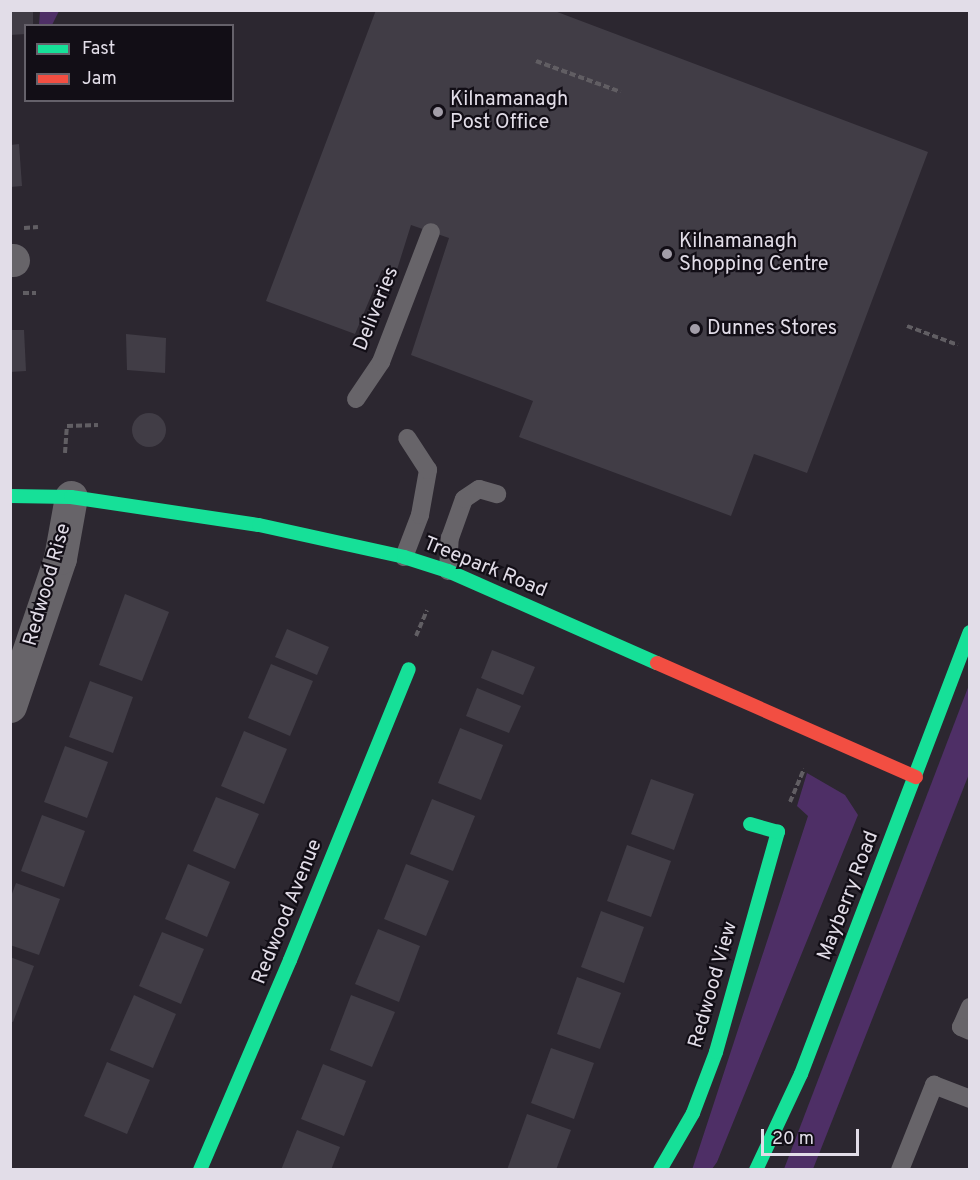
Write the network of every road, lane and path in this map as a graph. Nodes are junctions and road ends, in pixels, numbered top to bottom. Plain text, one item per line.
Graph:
1 (536, 61) dead end
2 (621, 92) dead end
3 (431, 232) dead end
4 (907, 326) dead end
5 (958, 345) dead end
6 (356, 399) dead end
7 (98, 425) dead end
8 (406, 438) dead end
9 (65, 453) dead end
10 (497, 494) dead end
11 (10, 496) edge
12 (71, 497) junction
13 (404, 557) junction
14 (448, 571) junction
15 (427, 610) dead end
16 (969, 632) edge
17 (417, 636) dead end
18 (409, 669) dead end
19 (10, 706) edge
20 (804, 769) dead end
21 (916, 777) junction
22 (789, 805) dead end
23 (750, 824) dead end
24 (969, 1007) edge
25 (969, 1031) edge
26 (969, 1099) edge
27 (200, 1170) edge
28 (660, 1170) edge
29 (756, 1170) edge
30 (900, 1170) edge

1 - 2 path
3 - 6 lane, Deliveries
4 - 5 path
7 - 9 path
8 - 13 lane
10 - 14 lane
11 - 12 street, Treepark Road
12 - 13 street, Treepark Road
12 - 19 street, Redwood Rise
13 - 14 street, Treepark Road
14 - 21 street, Treepark Road
15 - 17 path
16 - 21 street, Mayberry Road
18 - 27 street, Redwood Avenue
20 - 22 path
21 - 29 street, Mayberry Road
23 - 28 street, Redwood View
24 - 25 lane
26 - 30 lane

